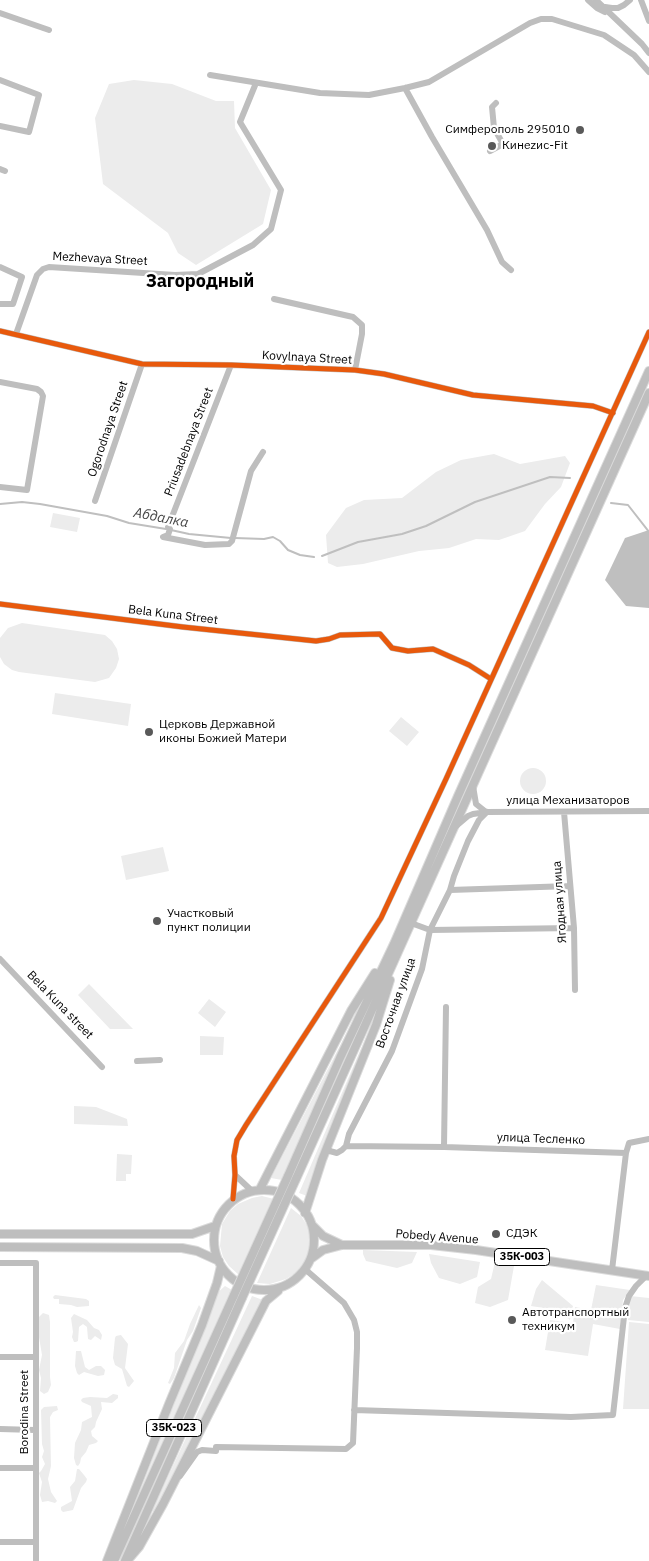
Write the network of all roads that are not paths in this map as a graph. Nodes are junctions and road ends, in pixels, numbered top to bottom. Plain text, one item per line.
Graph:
1 (588, 0) edge
2 (630, 0) edge
3 (641, 0) edge
4 (598, 2) edge
5 (0, 13) edge
6 (612, 14) junction
7 (649, 21) edge
8 (49, 30) dead end
9 (649, 53) edge
10 (649, 72) edge
11 (210, 75) dead end
12 (0, 80) edge
13 (256, 83) junction
14 (405, 88) junction
15 (496, 103) dead end
16 (0, 126) edge
17 (490, 151) dead end
18 (0, 267) edge
19 (511, 270) dead end
20 (274, 299) dead end
21 (0, 304) edge
22 (0, 331) edge
23 (649, 332) edge
24 (16, 334) junction
25 (142, 364) junction
26 (231, 365) junction
27 (355, 370) junction
28 (649, 371) edge
29 (0, 382) edge
30 (649, 393) edge
31 (613, 413) junction
32 (263, 452) dead end
33 (0, 486) edge
34 (95, 501) dead end
35 (0, 604) edge
36 (491, 679) junction
37 (473, 786) junction
38 (649, 811) edge
39 (487, 812) junction
40 (564, 812) junction
41 (453, 828) junction
42 (570, 886) junction
43 (450, 890) junction
44 (411, 923) junction
45 (574, 928) junction
46 (430, 930) junction
47 (394, 944) junction
48 (396, 958) junction
49 (0, 960) edge
50 (575, 990) dead end
51 (446, 1007) dead end
52 (160, 1060) dead end
53 (137, 1062) dead end
54 (102, 1067) dead end
55 (649, 1138) edge
56 (346, 1146) junction
57 (444, 1147) junction
58 (326, 1150) junction
59 (626, 1153) junction
60 (235, 1174) junction
61 (260, 1189) junction
62 (251, 1190) junction
63 (233, 1199) junction
64 (305, 1213) junction
65 (312, 1225) junction
66 (215, 1226) junction
67 (0, 1234) edge
68 (342, 1245) junction
69 (0, 1248) edge
70 (312, 1258) junction
71 (0, 1263) edge
72 (220, 1264) junction
73 (306, 1270) junction
74 (612, 1270) junction
75 (648, 1276) edge
76 (281, 1289) junction
77 (0, 1357) edge
78 (36, 1357) junction
79 (354, 1410) junction
80 (0, 1429) edge
81 (35, 1430) junction
82 (0, 1468) edge
83 (36, 1468) junction
84 (170, 1490) junction
85 (0, 1542) edge
86 (36, 1542) junction
87 (36, 1561) edge
88 (107, 1561) edge
89 (114, 1561) edge
90 (126, 1561) edge

1 - 6 street
2 - 4 street
3 - 7 street
4 - 6 street
5 - 8 street
6 - 9 street
10 - 14 street
11 - 13 street
12 - 16 street
13 - 14 street
13 - 24 street, Mezhevaya Street
14 - 19 street
15 - 17 street
18 - 21 street
20 - 27 street
22 - 24 street, Kovylnaya Street
23 - 31 street
24 - 25 street, Kovylnaya Street
25 - 26 street, Kovylnaya Street
25 - 34 street, Ogorodnaya Street
26 - 27 street, Kovylnaya Street
26 - 32 street, Priusadebnaya Street
27 - 31 street, Kovylnaya Street
28 - 47 main road, 35К-023
29 - 33 street
30 - 37 main road, 35К-023
31 - 36 street
35 - 36 street
36 - 60 street
37 - 39 street
37 - 41 main road, 35К-023
38 - 40 street, улица Механизаторов
39 - 40 street, улица Механизаторов
39 - 41 street, улица Механизаторов
39 - 43 street, Восточная улица
40 - 42 street, Ягодная улица
41 - 44 main road, 35К-023
42 - 43 street
42 - 45 street, Ягодная улица
43 - 46 street, Восточная улица
44 - 46 street
44 - 48 main road, 35К-023
45 - 46 street
45 - 50 street, Ягодная улица
46 - 56 street, Восточная улица
47 - 61 main road
47 - 89 main road, 35К-023, bridge
48 - 58 main road
48 - 90 main road, 35К-023, bridge
49 - 54 street, Bela Kuna street
51 - 57 street
52 - 53 street
55 - 59 street
56 - 57 street, улица Тесленко
56 - 58 street, улица Тесленко
57 - 59 street, улица Тесленко
58 - 64 main road
59 - 74 street
60 - 62 street
60 - 63 street
61 - 62 main road
61 - 64 main road
62 - 63 main road
63 - 66 main road
64 - 65 main road
65 - 68 main road, Pobedy Avenue
65 - 70 main road
66 - 67 main road
66 - 72 main road
68 - 70 main road, Pobedy Avenue
68 - 74 main road, Pobedy Avenue / 35К-003
69 - 72 main road
70 - 73 main road
71 - 78 street, Borodina Street
72 - 76 main road
72 - 88 main road
73 - 76 main road
73 - 79 street
74 - 75 main road, Pobedy Avenue / 35К-003
75 - 79 street
76 - 84 main road
77 - 78 street
78 - 81 street, Borodina Street
79 - 84 street
80 - 81 street
81 - 83 street, Borodina Street
82 - 83 street
83 - 86 street, Borodina Street
84 - 90 main road
85 - 86 street
86 - 87 street, Borodina Street

